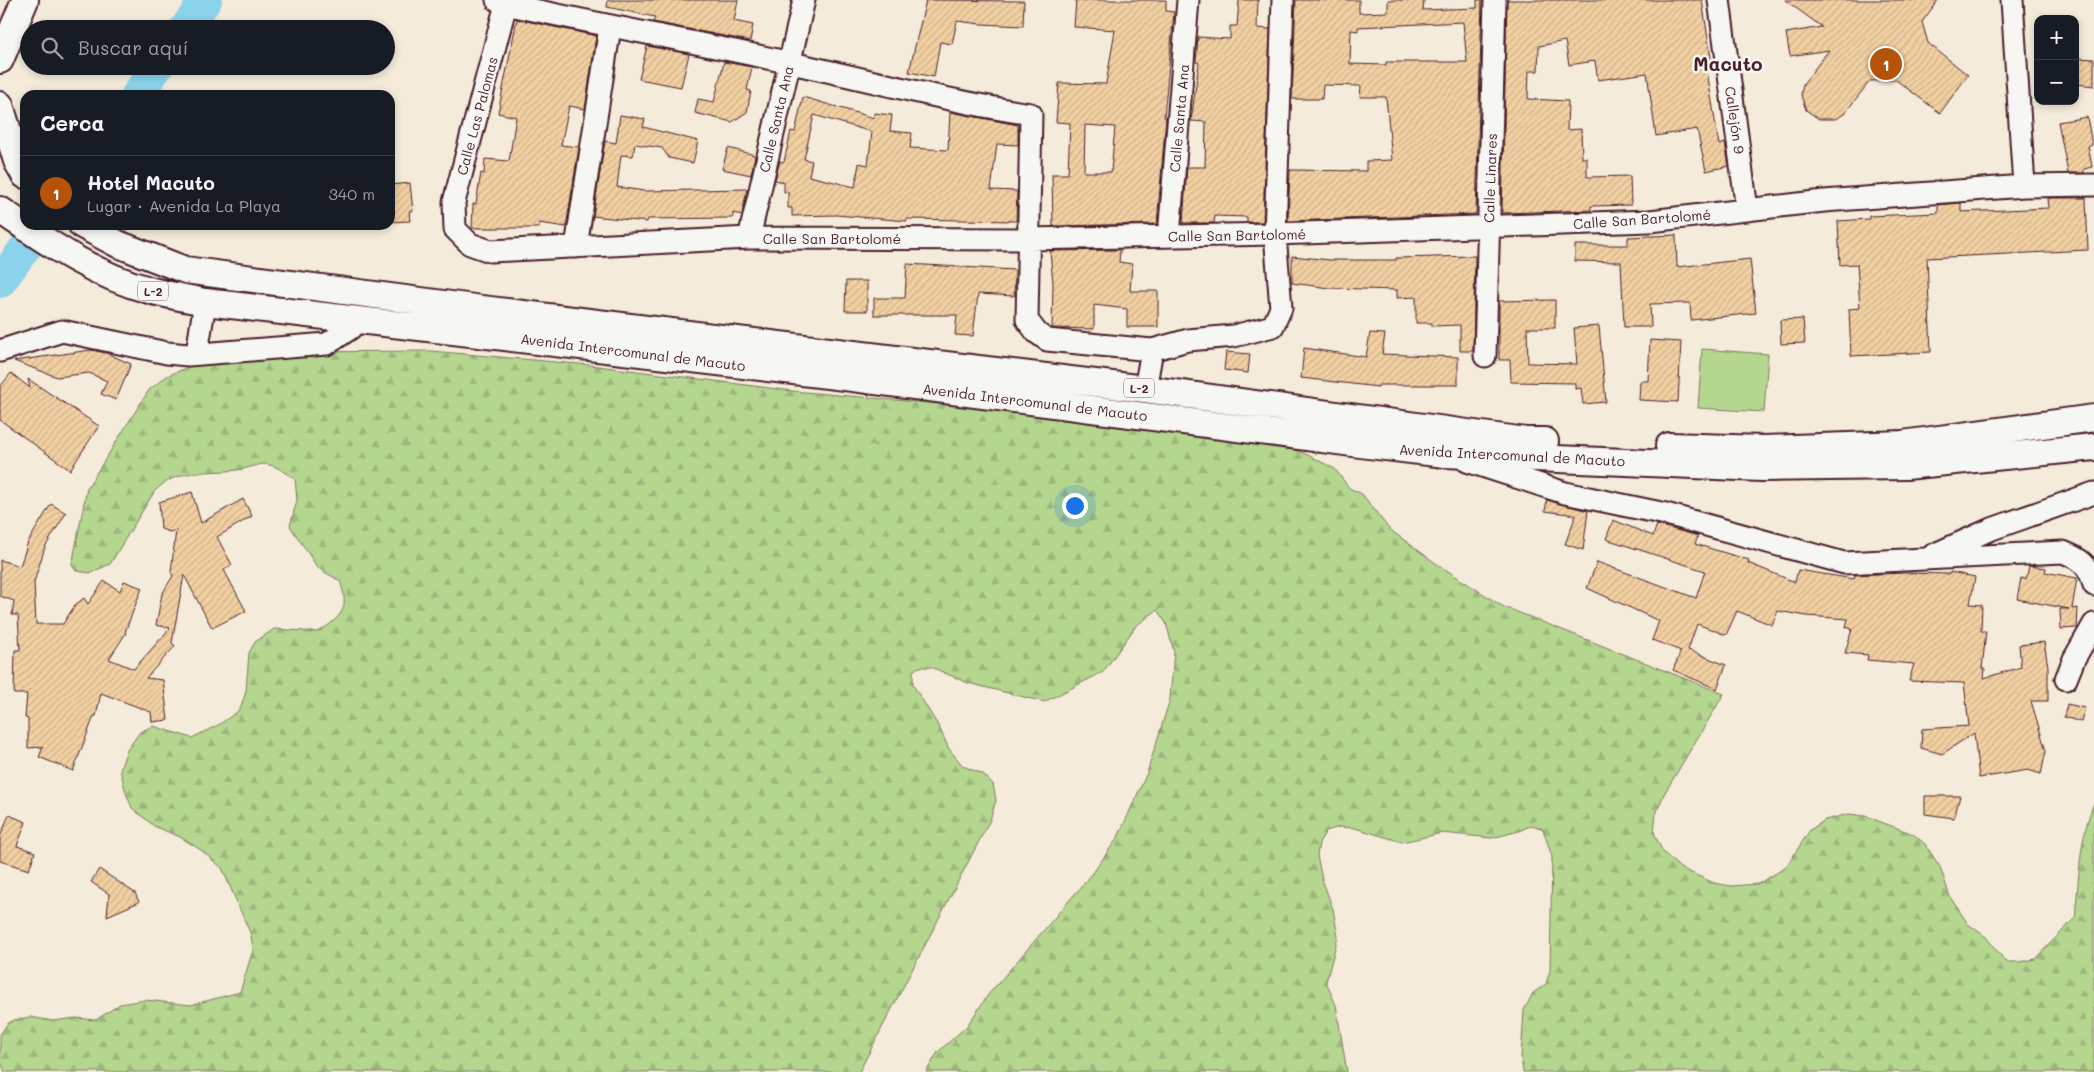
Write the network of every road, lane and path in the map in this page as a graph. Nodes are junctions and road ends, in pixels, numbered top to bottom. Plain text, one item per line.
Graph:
1 (24, 0) edge
2 (804, 0) edge
3 (1188, 0) edge
4 (1283, 0) edge
5 (1494, 0) edge
6 (1719, 0) edge
7 (2012, 0) edge
8 (502, 2) edge
9 (610, 27) junction
10 (0, 60) edge
11 (788, 62) junction
12 (0, 105) edge
13 (20, 165) edge
14 (2094, 184) edge
15 (2024, 186) junction
16 (0, 210) edge
17 (1747, 210) junction
18 (20, 224) edge
19 (1488, 227) junction
20 (455, 229) joint
21 (29, 230) edge
22 (92, 230) edge
23 (1275, 234) junction
24 (1169, 236) junction
25 (749, 238) junction
26 (1028, 239) junction
27 (576, 247) junction
28 (205, 302) junction
29 (357, 320) junction
30 (1152, 350) junction
31 (0, 351) edge
32 (197, 353) junction
33 (1485, 356) dead end
34 (1145, 389) junction
35 (2094, 418) edge
36 (2094, 448) edge
37 (1445, 454) junction
38 (2094, 493) edge
39 (1921, 560) junction
40 (2094, 585) edge
41 (2094, 624) edge
42 (2066, 678) dead end

1 - 10 main road
2 - 11 street, Calle Santa Ana
3 - 24 street, Calle Santa Ana
4 - 23 street
5 - 19 street, Calle Linares
6 - 17 street, Callejón 9
7 - 15 street
8 - 9 street
8 - 20 street, Calle Las Palomas
9 - 11 street
9 - 27 street
11 - 25 street, Calle Santa Ana
11 - 26 street
12 - 13 main road
14 - 15 street, Calle San Bartolomé
15 - 17 street, Calle San Bartolomé
16 - 18 main road, Avenida Intercomunal de Macuto / L-2
17 - 19 street, Calle San Bartolomé
19 - 23 street, Calle San Bartolomé
19 - 33 street, Calle Linares
20 - 27 street, Calle San Bartolomé
21 - 28 main road, Avenida Intercomunal de Macuto / L-2
22 - 34 main road, Avenida Intercomunal de Macuto / L-2
23 - 24 street, Calle San Bartolomé
23 - 30 street
24 - 26 street, Calle San Bartolomé
25 - 26 street, Calle San Bartolomé
25 - 27 street, Calle San Bartolomé
26 - 30 street
28 - 29 main road, Avenida Intercomunal de Macuto / L-2
28 - 32 street
29 - 32 street
29 - 37 main road, Avenida Intercomunal de Macuto / L-2
30 - 34 street
31 - 32 street
34 - 35 main road, Avenida Intercomunal de Macuto / L-2
36 - 37 main road, Avenida Intercomunal de Macuto / L-2
37 - 39 street
38 - 39 street
39 - 40 street
41 - 42 street

